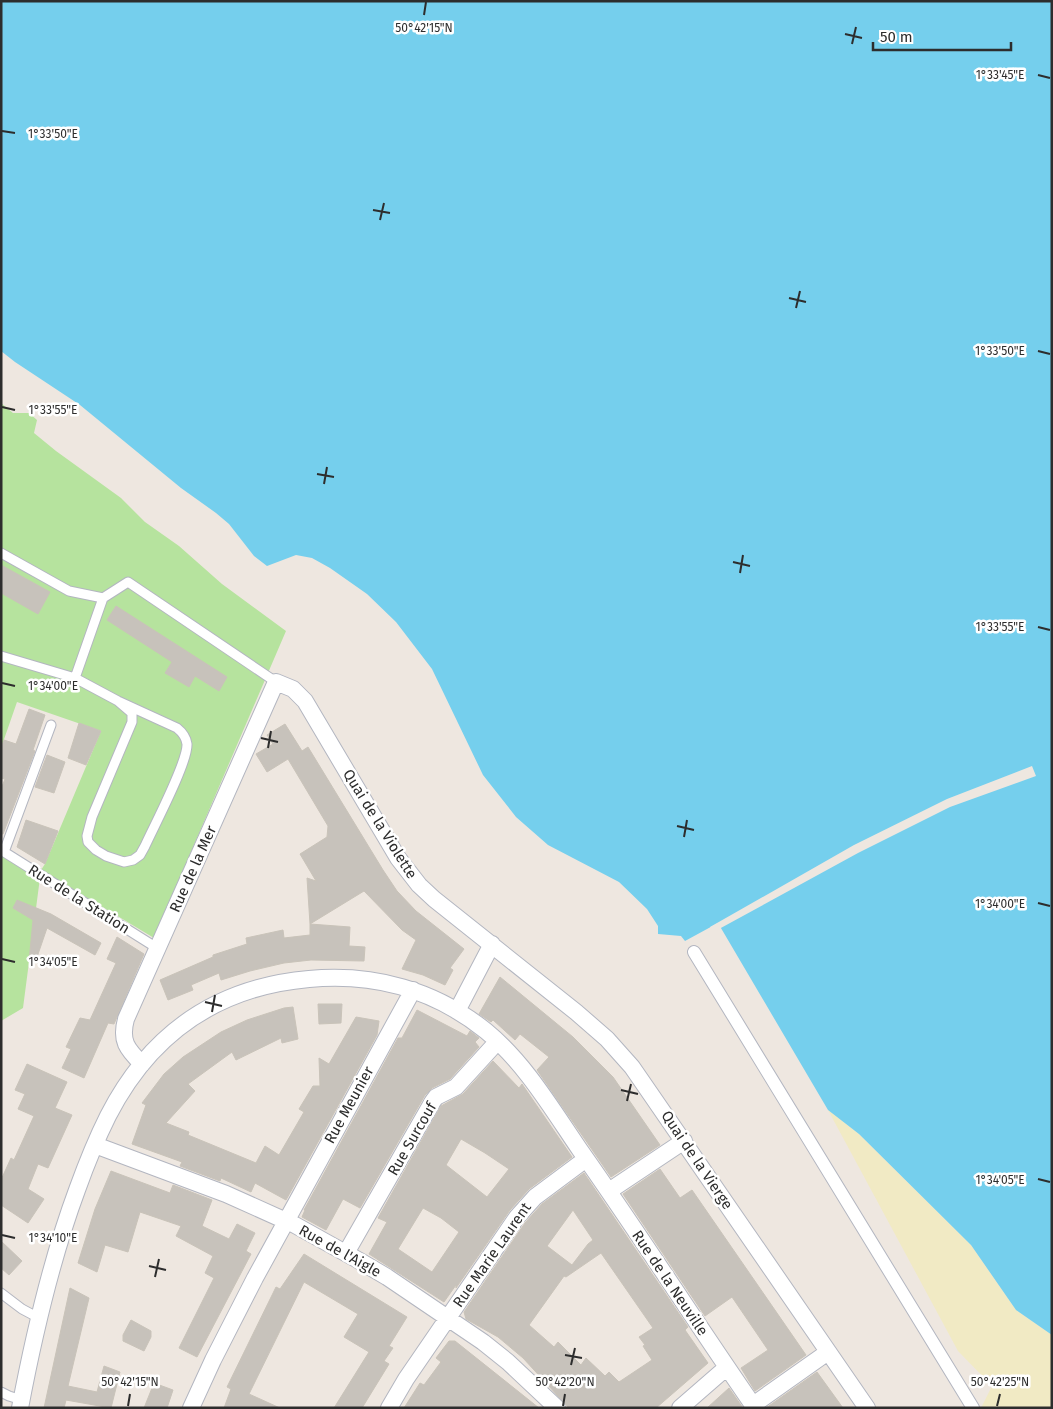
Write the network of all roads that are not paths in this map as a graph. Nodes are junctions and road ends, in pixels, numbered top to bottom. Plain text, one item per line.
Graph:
1 (1, 553) edge
2 (103, 598) junction
3 (1, 656) edge
4 (75, 678) junction
5 (282, 684) junction
6 (118, 701) junction
7 (51, 726) dead end
8 (3, 851) edge
9 (492, 944) junction
10 (158, 948) junction
11 (694, 952) dead end
12 (413, 990) junction
13 (457, 1011) junction
14 (498, 1042) junction
15 (142, 1064) junction
16 (684, 1141) junction
17 (95, 1144) junction
18 (586, 1159) junction
19 (609, 1192) junction
20 (285, 1221) junction
21 (346, 1253) junction
22 (1, 1293) edge
23 (39, 1318) junction
24 (448, 1318) junction
25 (828, 1352) junction
26 (726, 1368) junction
27 (1, 1392) edge
28 (21, 1404) edge
29 (754, 1407) edge
30 (191, 1408) edge
31 (389, 1408) edge
32 (557, 1408) edge
33 (680, 1408) edge
34 (867, 1408) edge
35 (973, 1408) edge

1 - 2 lane
2 - 4 lane
2 - 5 lane
3 - 4 lane
4 - 6 lane
5 - 9 street, Quai de la Violette
5 - 10 street, Rue de la Mer
6 - 6 lane
7 - 8 lane
8 - 10 lane, Rue de la Station
9 - 13 street
9 - 16 street, Quai de la Vierge
10 - 15 street, Rue de la Mer
11 - 35 street
12 - 13 street, Rue de la Neuville
12 - 15 street, Rue de la Neuville
12 - 20 street, Rue Meunier
13 - 14 street, Rue de la Neuville
14 - 18 street, Rue de la Neuville
14 - 21 street, Rue Surcouf
15 - 17 street, Rue de la Neuville
16 - 19 street
16 - 25 street, Quai de la Vierge
17 - 20 street, Rue de l'Aigle
17 - 23 street, Rue de la Neuville
18 - 19 street, Rue de la Neuville
18 - 24 street, Rue Marie Laurent
19 - 26 street, Rue de la Neuville
20 - 21 street, Rue de l'Aigle
20 - 30 street, Rue Meunier
21 - 24 street, Rue de l'Aigle
22 - 23 lane
23 - 28 street, Rue de la Neuville
24 - 31 street, Rue Marie Laurent
24 - 32 street, Rue de l'Aigle
25 - 29 street
25 - 34 street, Quai de la Vierge
26 - 29 street, Rue de la Neuville
26 - 33 street
27 - 28 lane

